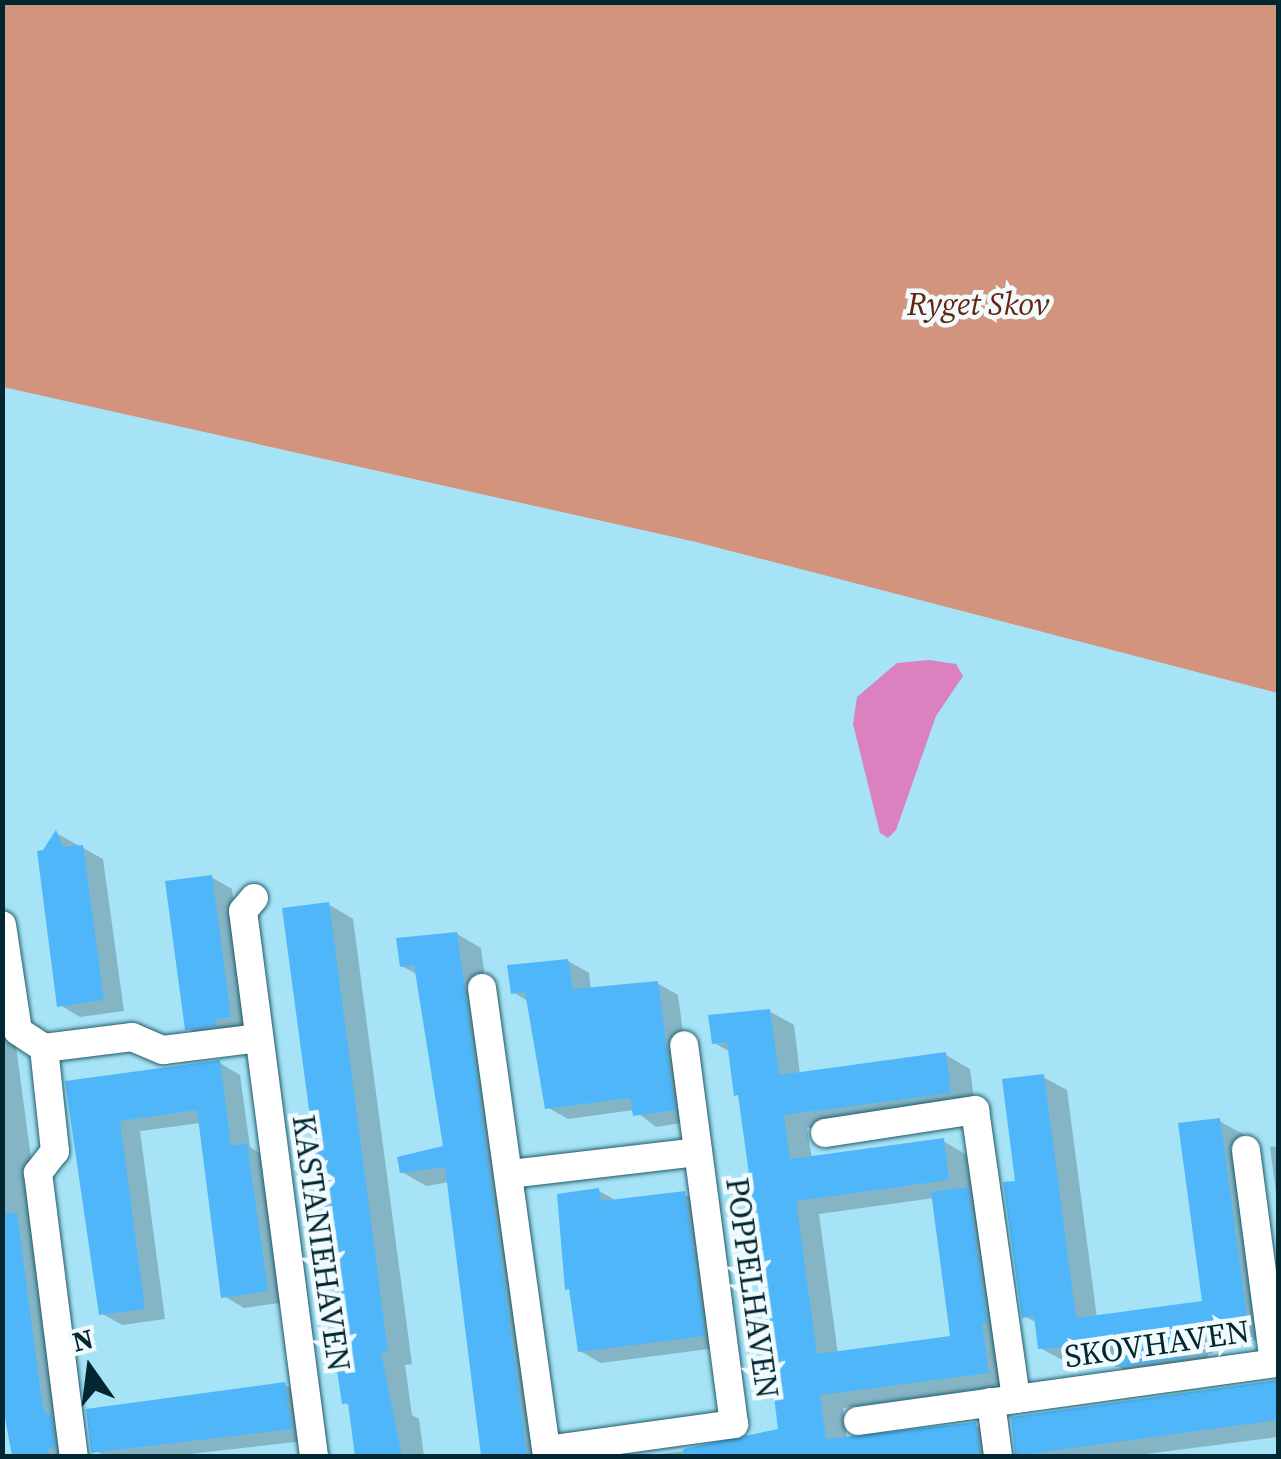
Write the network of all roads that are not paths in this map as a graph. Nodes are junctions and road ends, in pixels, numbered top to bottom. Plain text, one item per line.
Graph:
1 (254, 898) dead end
2 (2, 925) edge
3 (482, 988) dead end
4 (258, 1038) junction
5 (684, 1045) dead end
6 (44, 1048) junction
7 (825, 1133) dead end
8 (1246, 1150) dead end
9 (698, 1152) junction
10 (510, 1174) junction
11 (1004, 1400) junction
12 (858, 1420) dead end
13 (547, 1453) edge
14 (74, 1456) edge
15 (314, 1456) edge
16 (998, 1456) edge

1 - 4 street, KASTANIEHAVEN
2 - 6 street
3 - 10 street, POPPELHAVEN
4 - 6 street
4 - 15 street, KASTANIEHAVEN
5 - 9 street, POPPELHAVEN
6 - 14 street
7 - 11 street
8 - 11 street, SKOVHAVEN
9 - 10 street, POPPELHAVEN
9 - 13 street, POPPELHAVEN
10 - 13 street, POPPELHAVEN
11 - 12 street, SKOVHAVEN
11 - 16 street

